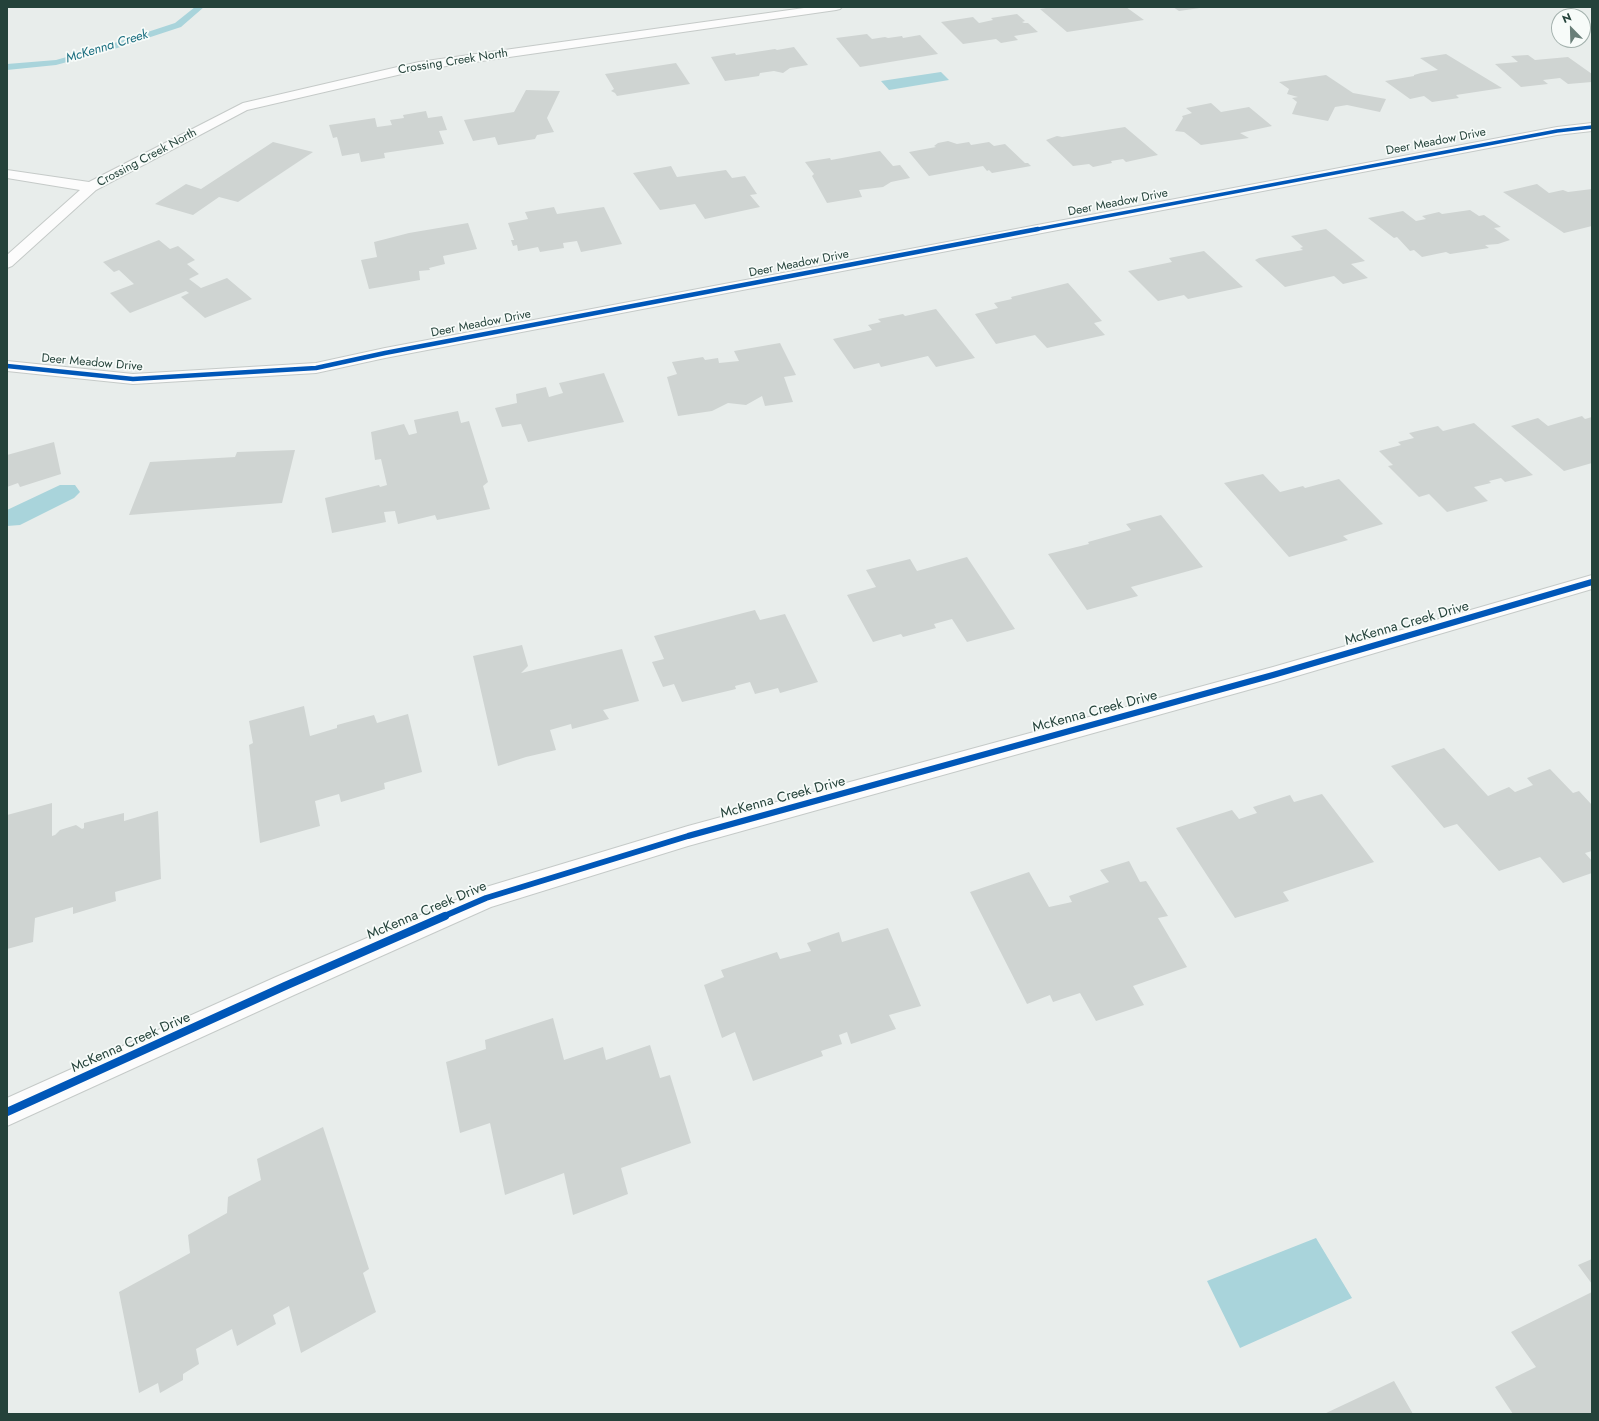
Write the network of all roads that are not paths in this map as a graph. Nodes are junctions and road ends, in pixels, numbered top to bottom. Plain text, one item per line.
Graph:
1 (836, 7) edge
2 (1592, 127) edge
3 (7, 174) edge
4 (91, 187) junction
5 (7, 263) edge
6 (7, 366) edge
7 (1592, 582) edge
8 (7, 1112) edge

1 - 4 street, Crossing Creek North
2 - 6 street, Deer Meadow Drive
3 - 4 street
4 - 5 street, Crossing Creek North
7 - 8 street, McKenna Creek Drive

